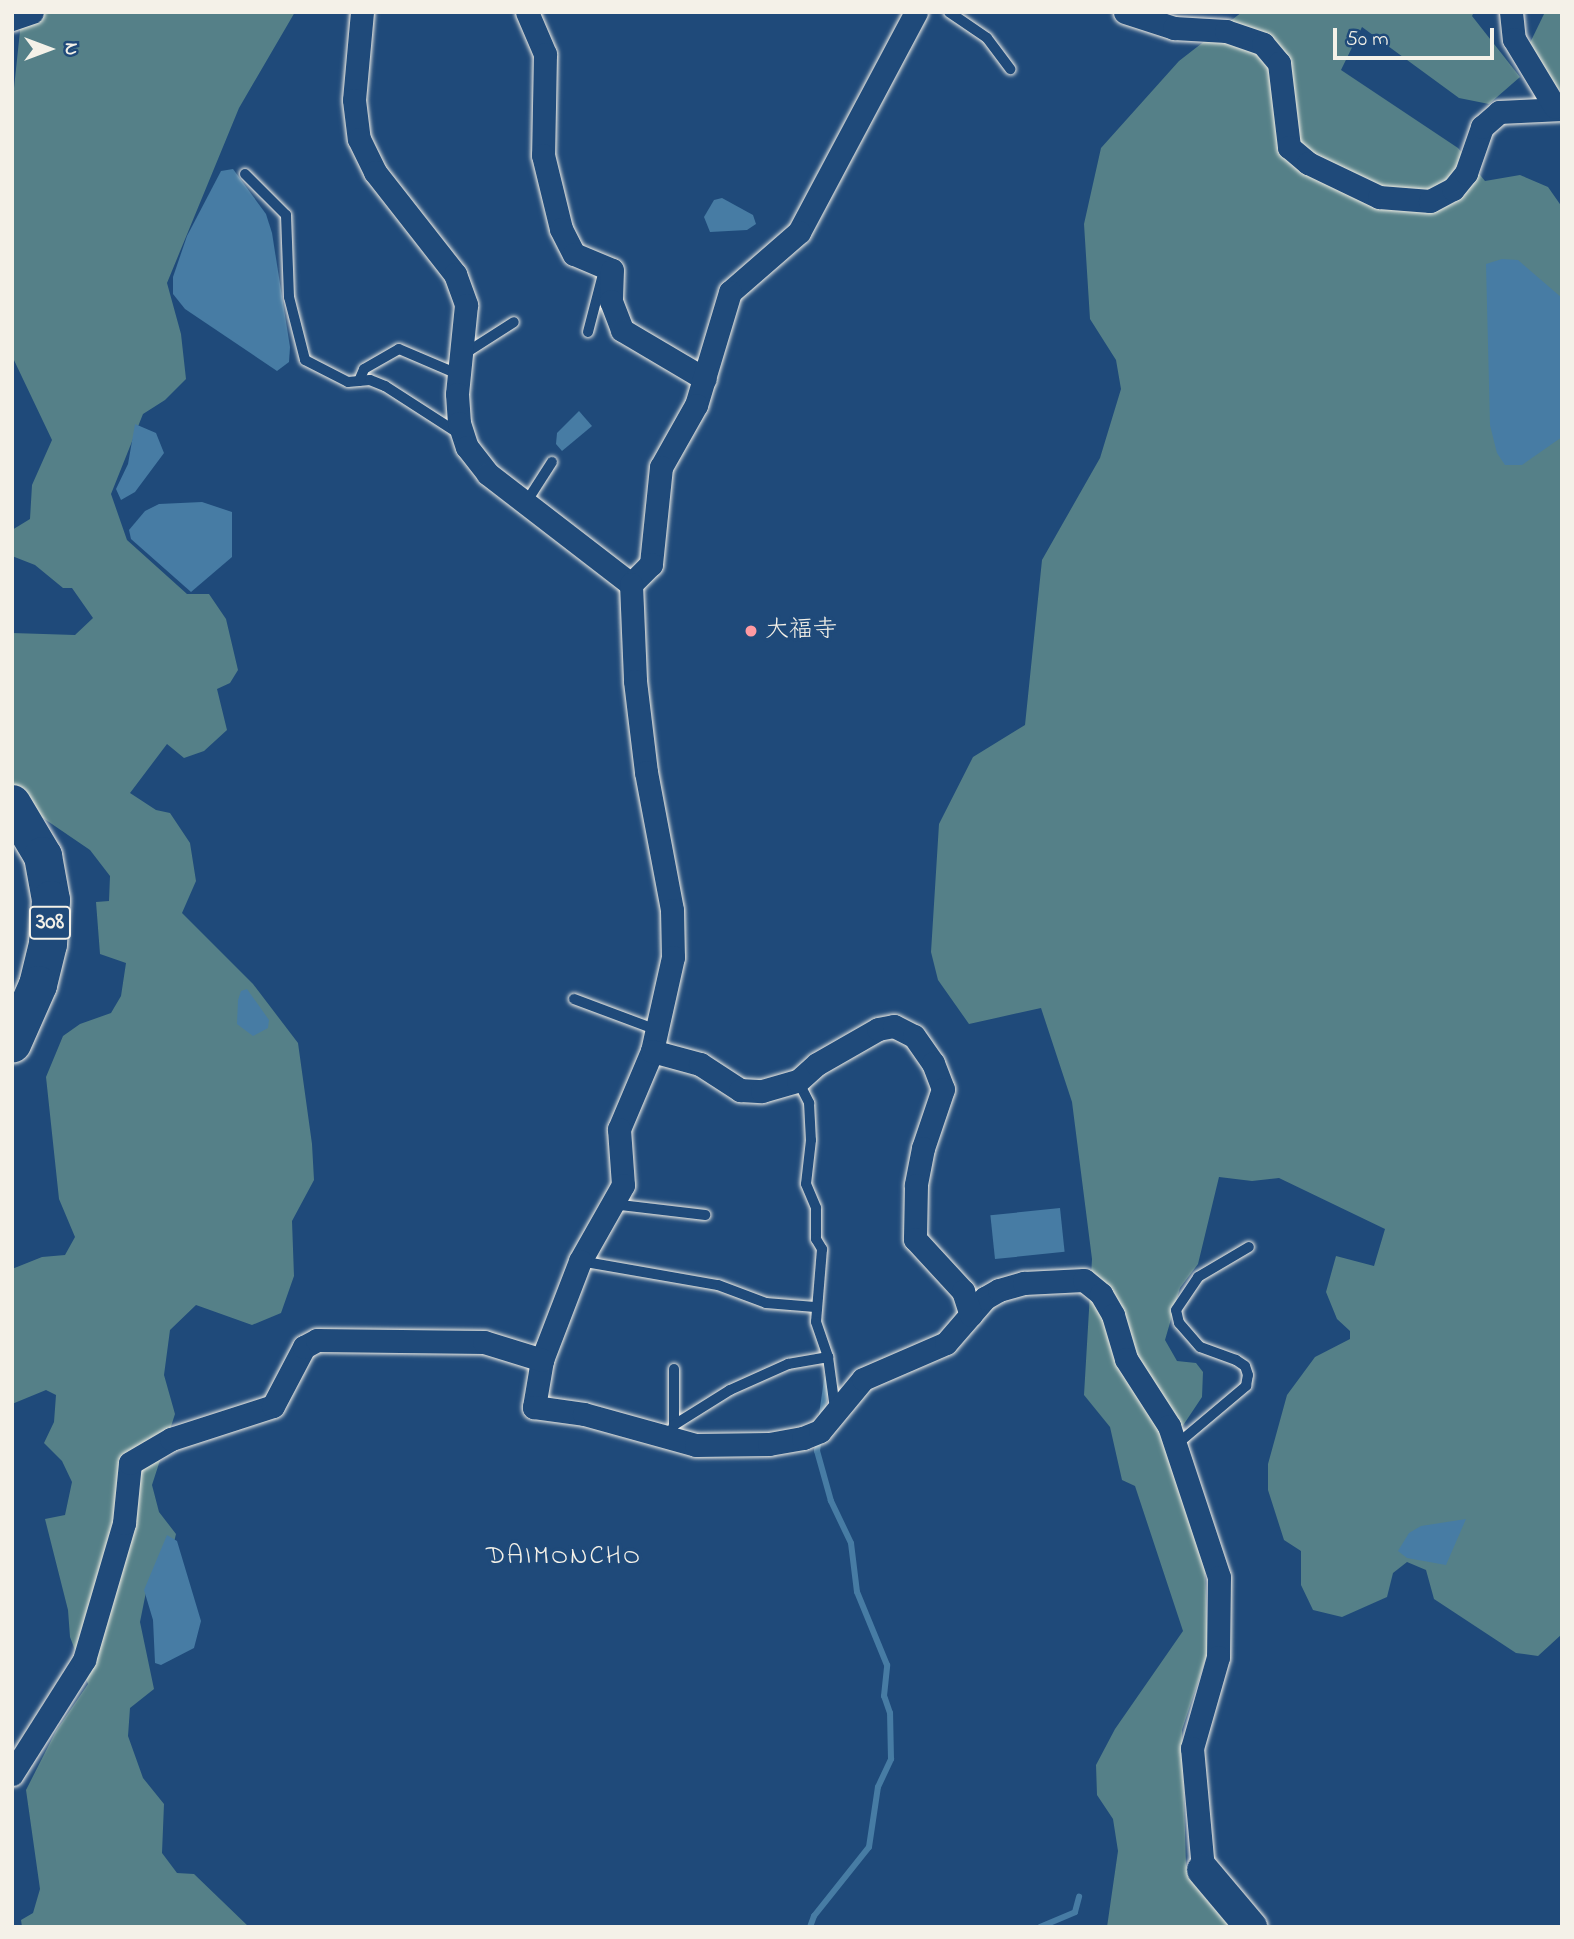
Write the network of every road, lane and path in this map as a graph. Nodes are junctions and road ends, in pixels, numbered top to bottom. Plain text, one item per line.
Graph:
1 (32, 12) edge
2 (362, 12) edge
3 (527, 12) edge
4 (916, 12) edge
5 (949, 12) edge
6 (1125, 12) edge
7 (1511, 12) edge
8 (12, 19) edge
9 (1010, 69) dead end
10 (1558, 108) edge
11 (245, 174) dead end
12 (605, 268) junction
13 (514, 322) dead end
14 (588, 332) dead end
15 (463, 365) junction
16 (705, 379) junction
17 (359, 381) junction
18 (463, 436) junction
19 (552, 462) dead end
20 (525, 504) junction
21 (631, 584) junction
22 (12, 804) edge
23 (574, 999) dead end
24 (16, 1030) edge
25 (655, 1040) junction
26 (798, 1081) junction
27 (612, 1204) junction
28 (705, 1215) dead end
29 (1249, 1247) dead end
30 (580, 1261) junction
31 (815, 1307) junction
32 (971, 1315) junction
33 (828, 1357) junction
34 (542, 1360) junction
35 (674, 1369) dead end
36 (836, 1411) junction
37 (672, 1431) junction
38 (1176, 1445) junction
39 (12, 1774) edge
40 (1203, 1870) joint
41 (1251, 1927) edge

1 - 8 street
2 - 15 street
3 - 12 street
4 - 16 street
5 - 9 lane
6 - 10 street
7 - 10 street
11 - 17 lane
12 - 14 lane
12 - 16 street
13 - 15 lane
15 - 17 lane
15 - 18 street
16 - 21 street
17 - 18 lane
18 - 20 street
19 - 20 lane
20 - 21 street
21 - 25 street
22 - 24 highway, 308
23 - 25 lane
25 - 26 street
25 - 27 street
26 - 31 lane
26 - 32 street
27 - 28 lane
27 - 30 street
29 - 38 lane
30 - 31 lane
30 - 34 street
31 - 33 lane
32 - 36 street
32 - 38 street
33 - 36 lane
33 - 37 lane
34 - 37 street
34 - 39 street
35 - 37 lane
36 - 37 street
38 - 40 street
40 - 41 street

